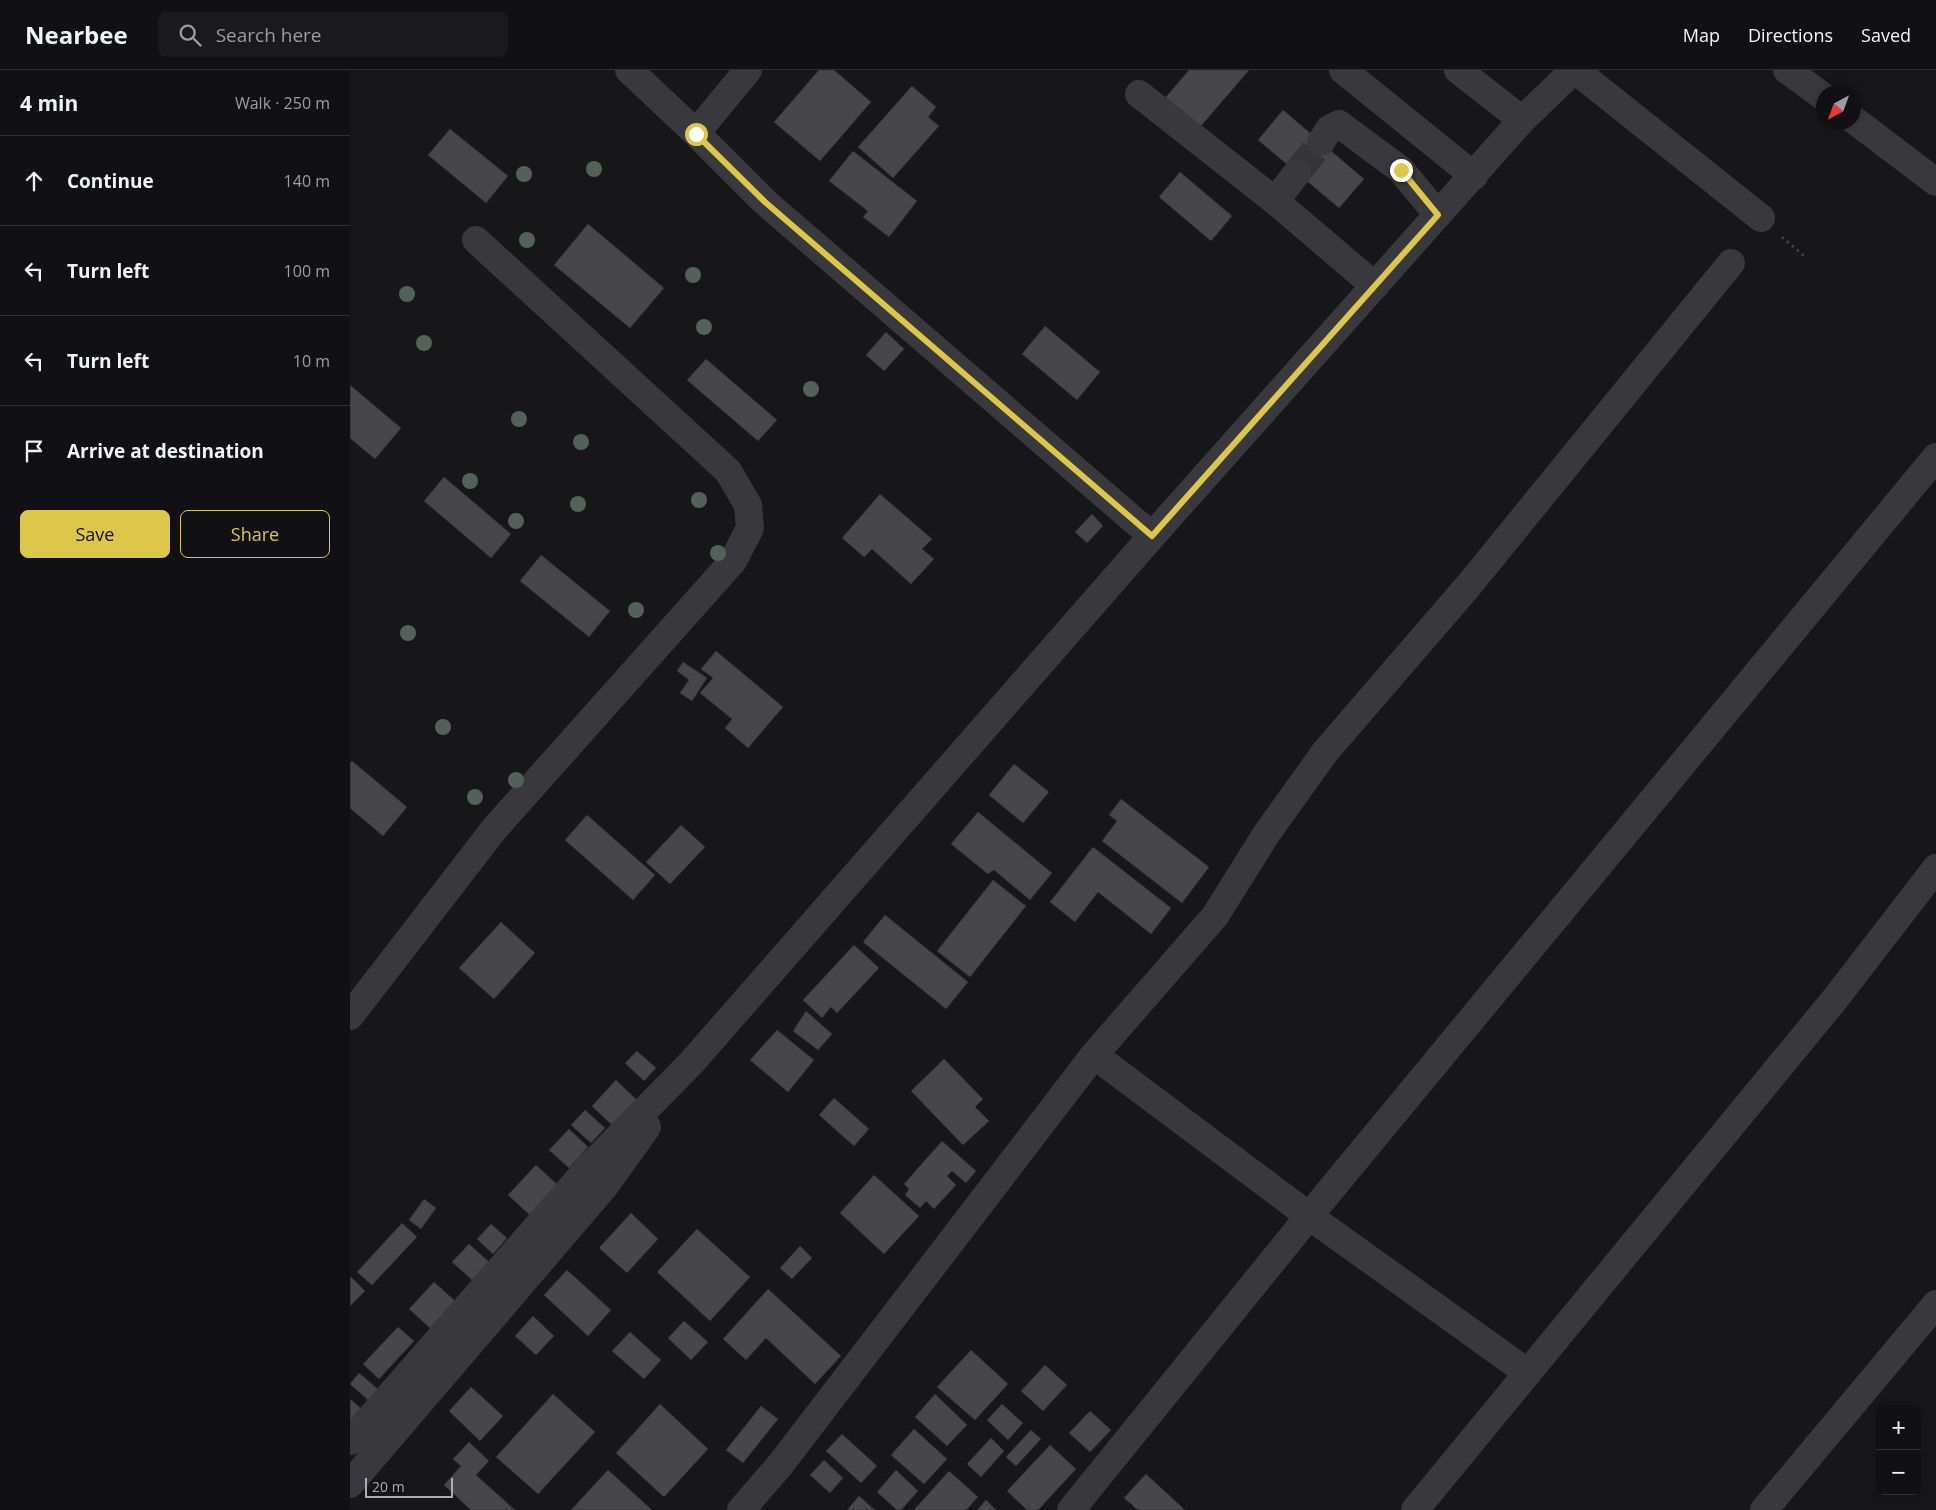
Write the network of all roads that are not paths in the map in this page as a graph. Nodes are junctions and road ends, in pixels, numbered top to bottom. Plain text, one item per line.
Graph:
1 (629, 70) edge
2 (748, 70) edge
3 (1343, 70) edge
4 (1458, 70) edge
5 (1574, 70) edge
6 (1787, 70) edge
7 (1816, 92) edge
8 (1139, 94) dead end
9 (1522, 120) junction
10 (1861, 125) edge
11 (696, 134) junction
12 (1321, 142) tunnel mouth
13 (1297, 173) tunnel mouth
14 (1474, 176) junction
15 (1936, 182) edge
16 (1275, 201) junction
17 (1438, 215) junction
18 (1761, 218) dead end
19 (476, 240) dead end
20 (1731, 263) dead end
21 (1375, 286) junction
22 (1936, 458) edge
23 (1152, 536) junction
24 (1936, 868) edge
25 (350, 1016) edge
26 (1094, 1055) junction
27 (692, 1062) junction
28 (1309, 1216) junction
29 (1936, 1304) edge
30 (1528, 1373) junction
31 (350, 1441) edge
32 (350, 1484) edge
33 (741, 1510) edge
34 (1071, 1510) edge
35 (1415, 1510) edge
36 (1764, 1510) edge

1 - 11 street
2 - 11 street
3 - 14 street
4 - 9 street
5 - 9 street
5 - 18 street
6 - 7 street
8 - 16 street
9 - 14 street
10 - 15 street
11 - 23 street
12 - 17 street
13 - 16 street
14 - 17 street
16 - 21 street
17 - 21 street
19 - 25 street
20 - 26 street
21 - 23 street
22 - 28 street
23 - 27 street
24 - 30 street
26 - 28 street
26 - 33 street
27 - 31 street
27 - 32 street
28 - 30 street
28 - 34 street
29 - 36 street
30 - 35 street

